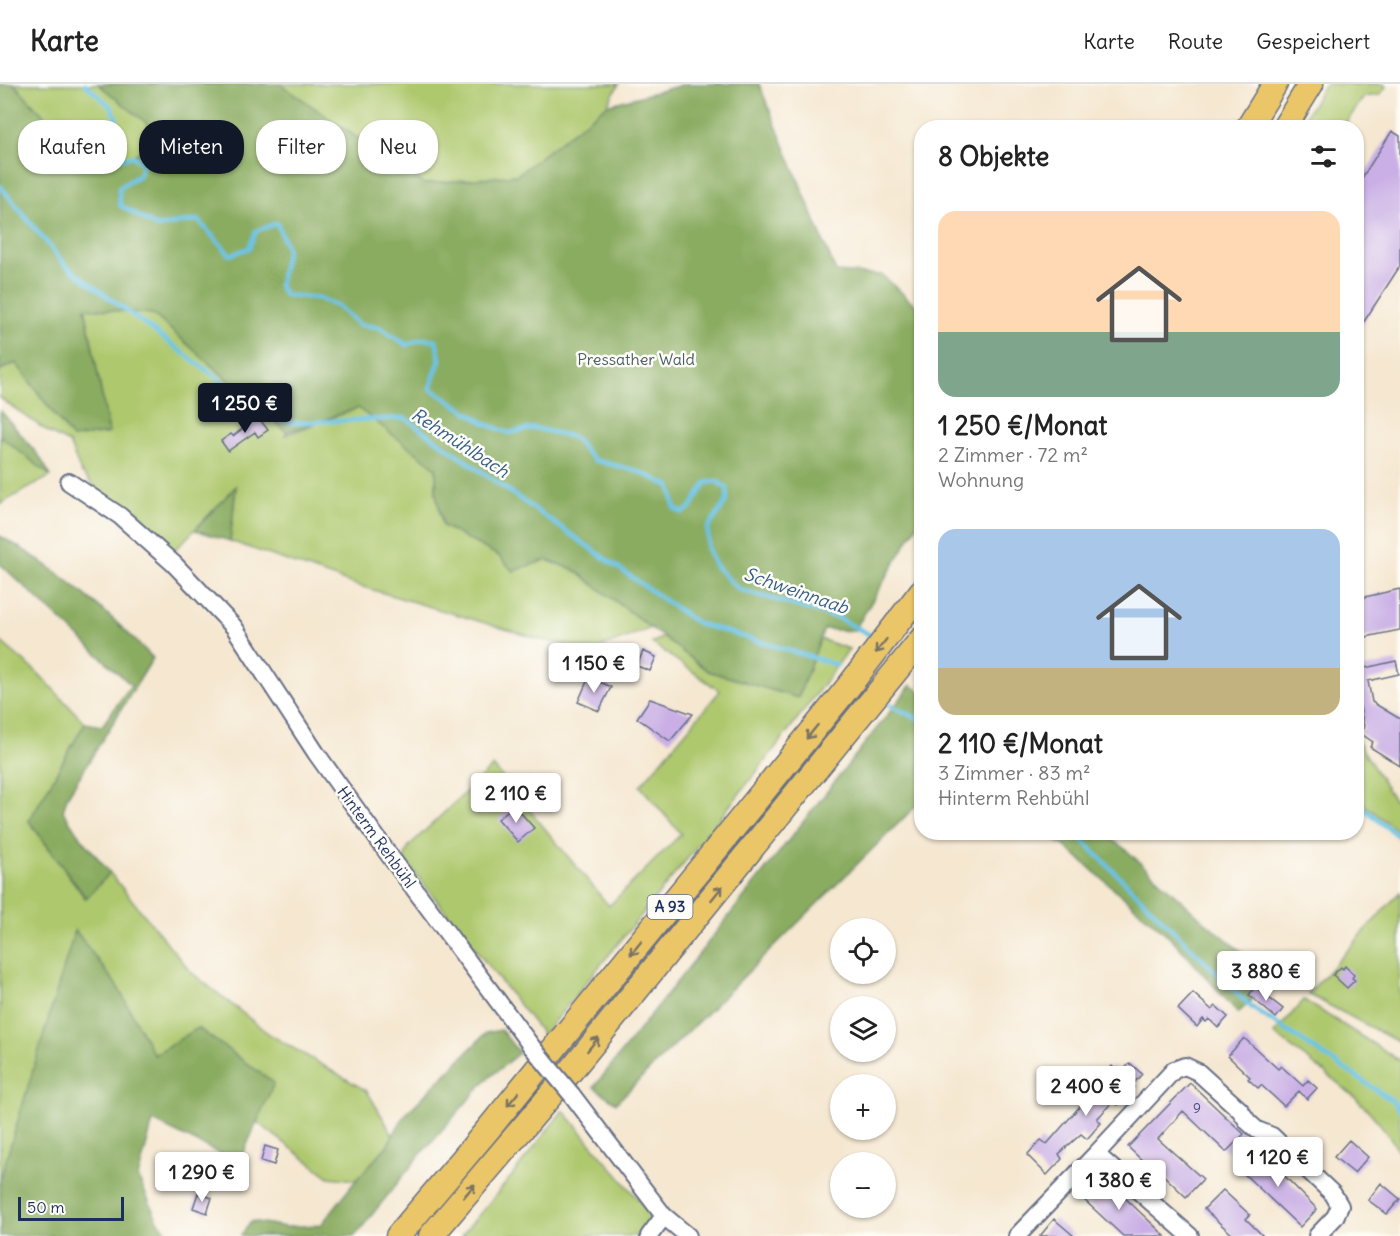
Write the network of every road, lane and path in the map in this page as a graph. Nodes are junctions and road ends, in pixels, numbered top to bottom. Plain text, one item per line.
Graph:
1 (1275, 84) edge
2 (1311, 84) edge
3 (1253, 120) edge
4 (1289, 120) edge
5 (69, 482) dead end
6 (914, 602) edge
7 (914, 649) edge
8 (1096, 1154) junction
9 (664, 1216) junction
10 (398, 1236) edge
11 (431, 1236) edge
12 (648, 1236) edge
13 (688, 1236) edge
14 (1017, 1236) edge
15 (1190, 1236) edge
16 (1317, 1236) edge

1 - 3 highway
2 - 4 highway
5 - 9 street, Hinterm Rehbühl, bridge
6 -> 10 highway, A 93
11 -> 7 highway, A 93
8 - 14 street
8 - 15 street
8 - 16 street
9 - 12 street
9 - 13 street, Hinterm Rehbühl

